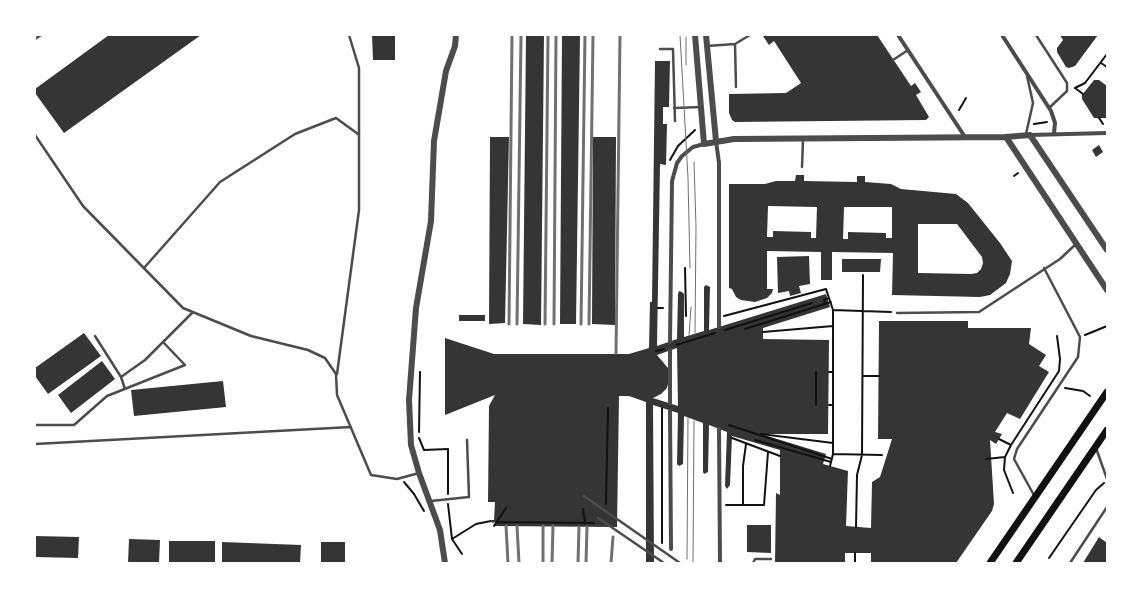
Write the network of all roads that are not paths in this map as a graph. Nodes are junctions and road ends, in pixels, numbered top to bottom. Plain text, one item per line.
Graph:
1 (41, 35) edge
2 (349, 35) edge
3 (456, 35) edge
4 (695, 35) edge
5 (706, 35) edge
6 (749, 35) edge
7 (898, 35) edge
8 (1002, 35) edge
9 (1036, 35) edge
10 (35, 40) edge
11 (735, 44) junction
12 (707, 46) junction
13 (660, 49) dead end
14 (908, 50) junction
15 (893, 60) dead end
16 (1026, 70) junction
17 (736, 87) dead end
18 (701, 107) junction
19 (674, 108) junction
20 (1049, 108) junction
21 (675, 121) dead end
22 (1054, 133) junction
23 (1107, 133) edge
24 (35, 135) edge
25 (359, 135) junction
26 (1028, 135) junction
27 (965, 137) junction
28 (1006, 137) junction
29 (803, 138) junction
30 (716, 141) junction
31 (704, 144) junction
32 (802, 167) dead end
33 (1076, 243) junction
34 (1107, 250) edge
35 (144, 268) junction
36 (1044, 268) junction
37 (1107, 290) edge
38 (193, 312) junction
39 (897, 313) road end
40 (719, 327) dead end
41 (95, 336) dead end
42 (163, 342) junction
43 (670, 342) dead end
44 (670, 350) dead end
45 (336, 374) junction
46 (121, 377) junction
47 (125, 389) junction
48 (1107, 392) edge
49 (670, 403) dead end
50 (670, 411) dead end
51 (35, 425) edge
52 (351, 427) junction
53 (719, 430) dead end
54 (1107, 430) edge
55 (467, 440) dead end
56 (35, 444) edge
57 (1096, 446) junction
58 (419, 473) junction
59 (1107, 480) edge
60 (584, 496) dead end
61 (1035, 497) junction
62 (430, 501) junction
63 (1107, 507) edge
64 (598, 518) dead end
65 (671, 549) dead end
66 (771, 559) dead end
67 (445, 563) edge
68 (664, 563) edge
69 (680, 563) edge
70 (720, 563) edge
71 (753, 563) edge
72 (990, 563) edge
73 (1016, 563) edge
74 (1070, 563) edge

1 - 10 lane
2 - 25 lane
3 - 58 street
4 - 18 street
5 - 12 street
6 - 11 lane
7 - 14 street
8 - 16 street
9 - 20 lane
11 - 12 lane
11 - 17 lane
12 - 30 street
13 - 19 lane
14 - 15 lane
14 - 27 street
16 - 20 street
16 - 26 lane
18 - 19 lane
18 - 31 street
19 - 21 lane
20 - 22 street
22 - 23 street
22 - 26 street
24 - 35 lane
25 - 35 lane
25 - 45 lane
26 - 28 street
26 - 34 street
27 - 28 street
27 - 29 street
28 - 33 street
29 - 30 street
29 - 32 lane
30 - 31 street
30 - 40 street
31 - 43 street
33 - 36 lane
33 - 37 street
35 - 38 lane
36 - 39 lane
36 - 61 lane
38 - 42 lane
38 - 45 lane
41 - 46 lane
42 - 46 lane
42 - 47 lane
44 - 49 street
45 - 52 lane
46 - 47 lane
47 - 51 lane
48 - 61 main road
50 - 65 street
52 - 56 lane
52 - 58 lane
53 - 70 street
54 - 57 main road
55 - 62 lane
57 - 59 lane
57 - 73 main road
58 - 62 street
60 - 69 lane
61 - 72 main road
62 - 67 street
63 - 74 lane
64 - 68 lane
66 - 71 lane

